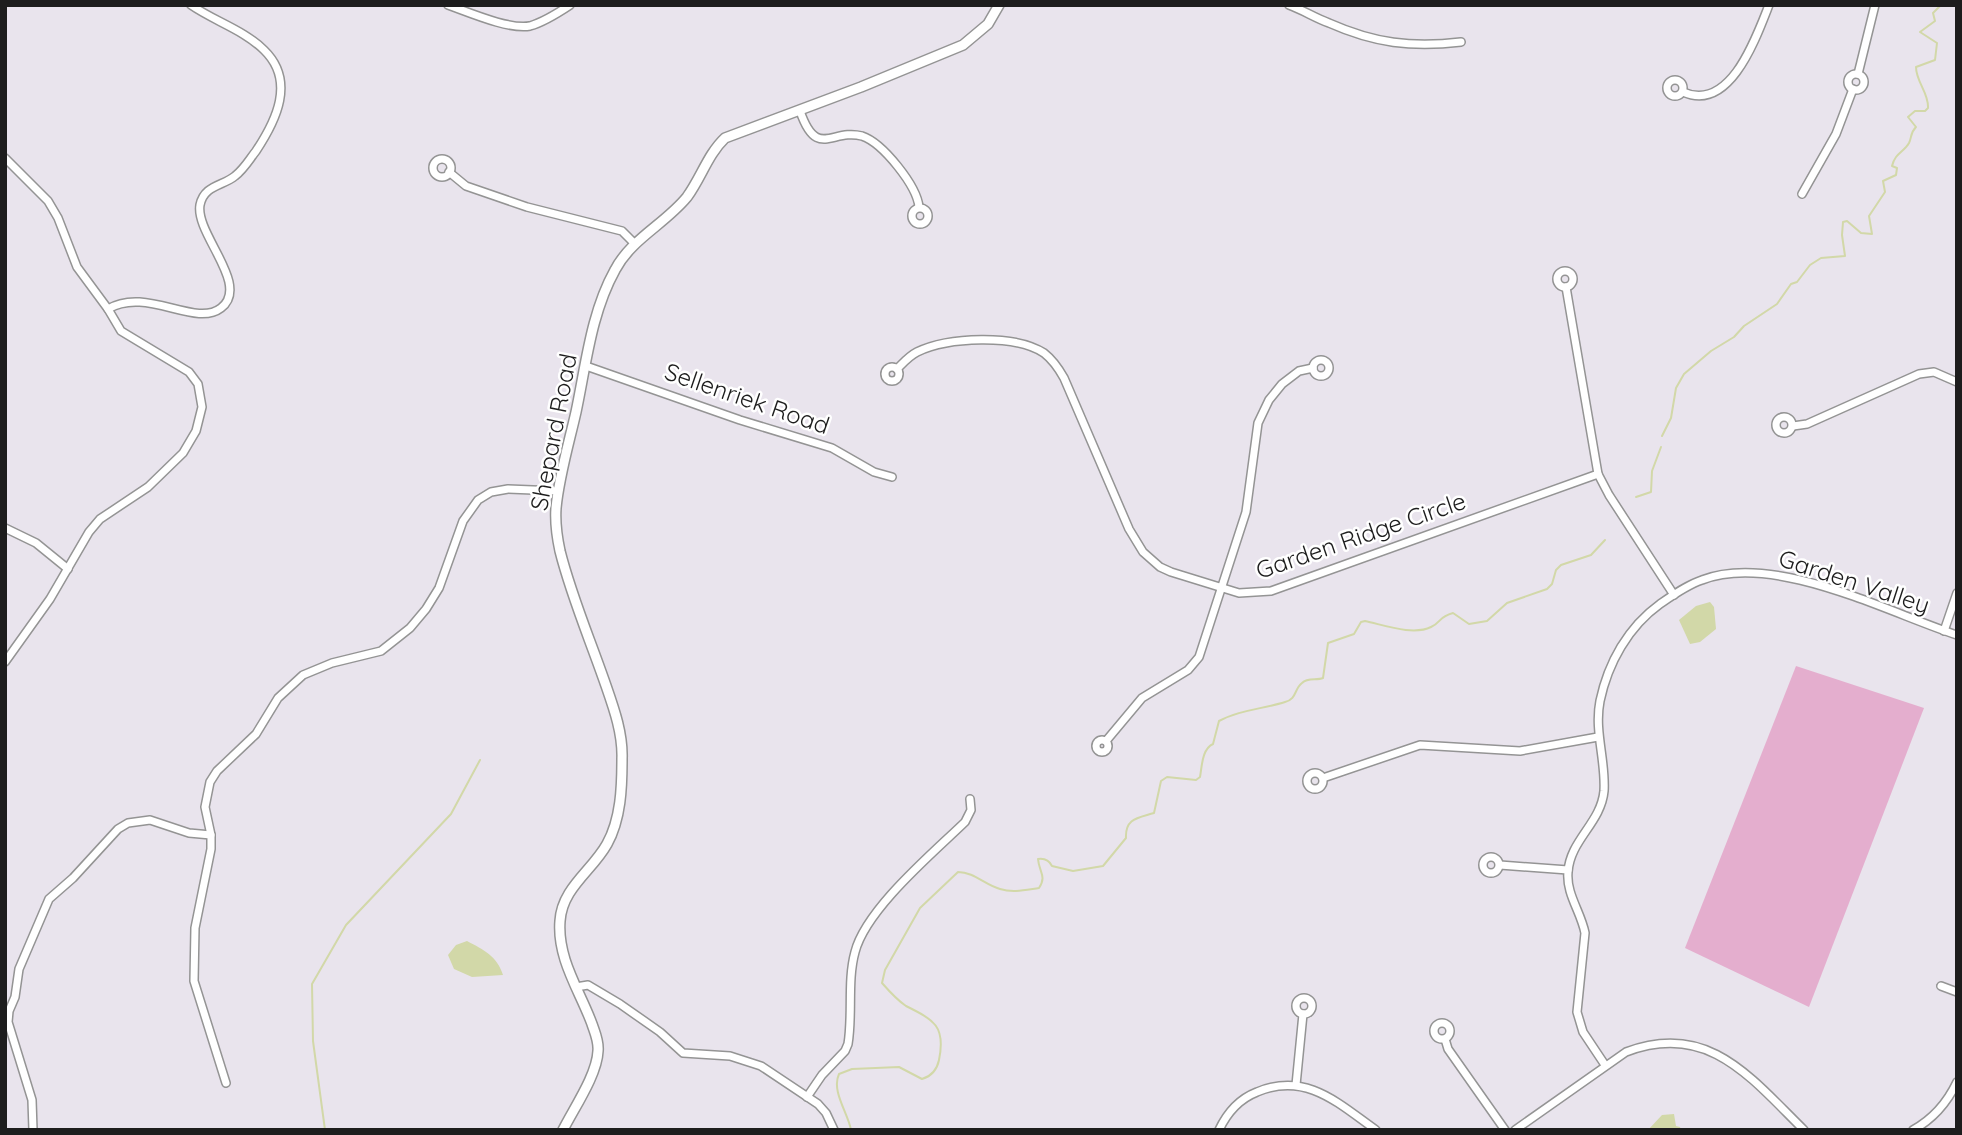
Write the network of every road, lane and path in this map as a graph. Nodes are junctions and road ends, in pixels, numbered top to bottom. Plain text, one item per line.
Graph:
1 (191, 5) edge
2 (448, 5) edge
3 (570, 5) edge
4 (999, 5) edge
5 (1289, 5) edge
6 (1769, 5) edge
7 (1875, 5) edge
8 (1461, 42) dead end
9 (1683, 92) dead end
10 (800, 111) junction
11 (5, 158) edge
12 (449, 172) dead end
13 (1802, 194) dead end
14 (919, 207) dead end
15 (635, 244) junction
16 (1566, 287) dead end
17 (108, 309) junction
18 (586, 366) junction
19 (1313, 368) dead end
20 (897, 369) dead end
21 (1957, 382) edge
22 (1793, 425) dead end
23 (1598, 474) junction
24 (892, 477) dead end
25 (558, 491) junction
26 (5, 528) edge
27 (68, 569) junction
28 (1221, 589) junction
29 (1957, 593) edge
30 (1674, 595) junction
31 (1944, 631) junction
32 (1957, 635) edge
33 (5, 662) edge
34 (1598, 737) junction
35 (1106, 741) dead end
36 (1323, 778) dead end
37 (970, 799) dead end
38 (211, 835) junction
39 (1500, 865) dead end
40 (1568, 870) junction
41 (1941, 986) dead end
42 (576, 987) junction
43 (1957, 992) edge
44 (1303, 1014) dead end
45 (1445, 1039) dead end
46 (1605, 1065) junction
47 (1957, 1082) edge
48 (226, 1083) dead end
49 (1296, 1085) junction
50 (807, 1097) junction
51 (33, 1130) edge
52 (563, 1130) edge
53 (834, 1130) edge
54 (1219, 1130) edge
55 (1376, 1130) edge
56 (1505, 1130) edge
57 (1515, 1130) edge
58 (1804, 1130) edge
59 (1913, 1130) edge

1 - 17 street
2 - 3 street
4 - 10 street, Shepard Road
5 - 8 street
6 - 9 street
7 - 13 street
10 - 14 street
10 - 15 street, Shepard Road
11 - 17 street
12 - 15 street
15 - 18 street, Shepard Road
16 - 23 street
17 - 27 street
18 - 24 street, Sellenriek Road
18 - 25 street, Shepard Road
19 - 28 street
20 - 28 street, Garden Ridge Circle
21 - 22 street
23 - 28 street, Garden Ridge Circle
23 - 30 street
25 - 38 street
25 - 42 street, Shepard Road
26 - 27 street
27 - 33 street
28 - 35 street
29 - 31 street
30 - 31 street, Garden Valley
30 - 34 street, Garden Valley
31 - 32 street, Garden Valley
34 - 36 street
34 - 40 street, Garden Valley
37 - 50 street
38 - 48 street
38 - 51 street
39 - 40 street
40 - 46 street
41 - 43 street
42 - 50 street
42 - 52 street, Shepard Road
44 - 49 street
45 - 56 street
46 - 57 street
46 - 58 street
47 - 59 street
49 - 54 street
49 - 55 street
50 - 53 street

